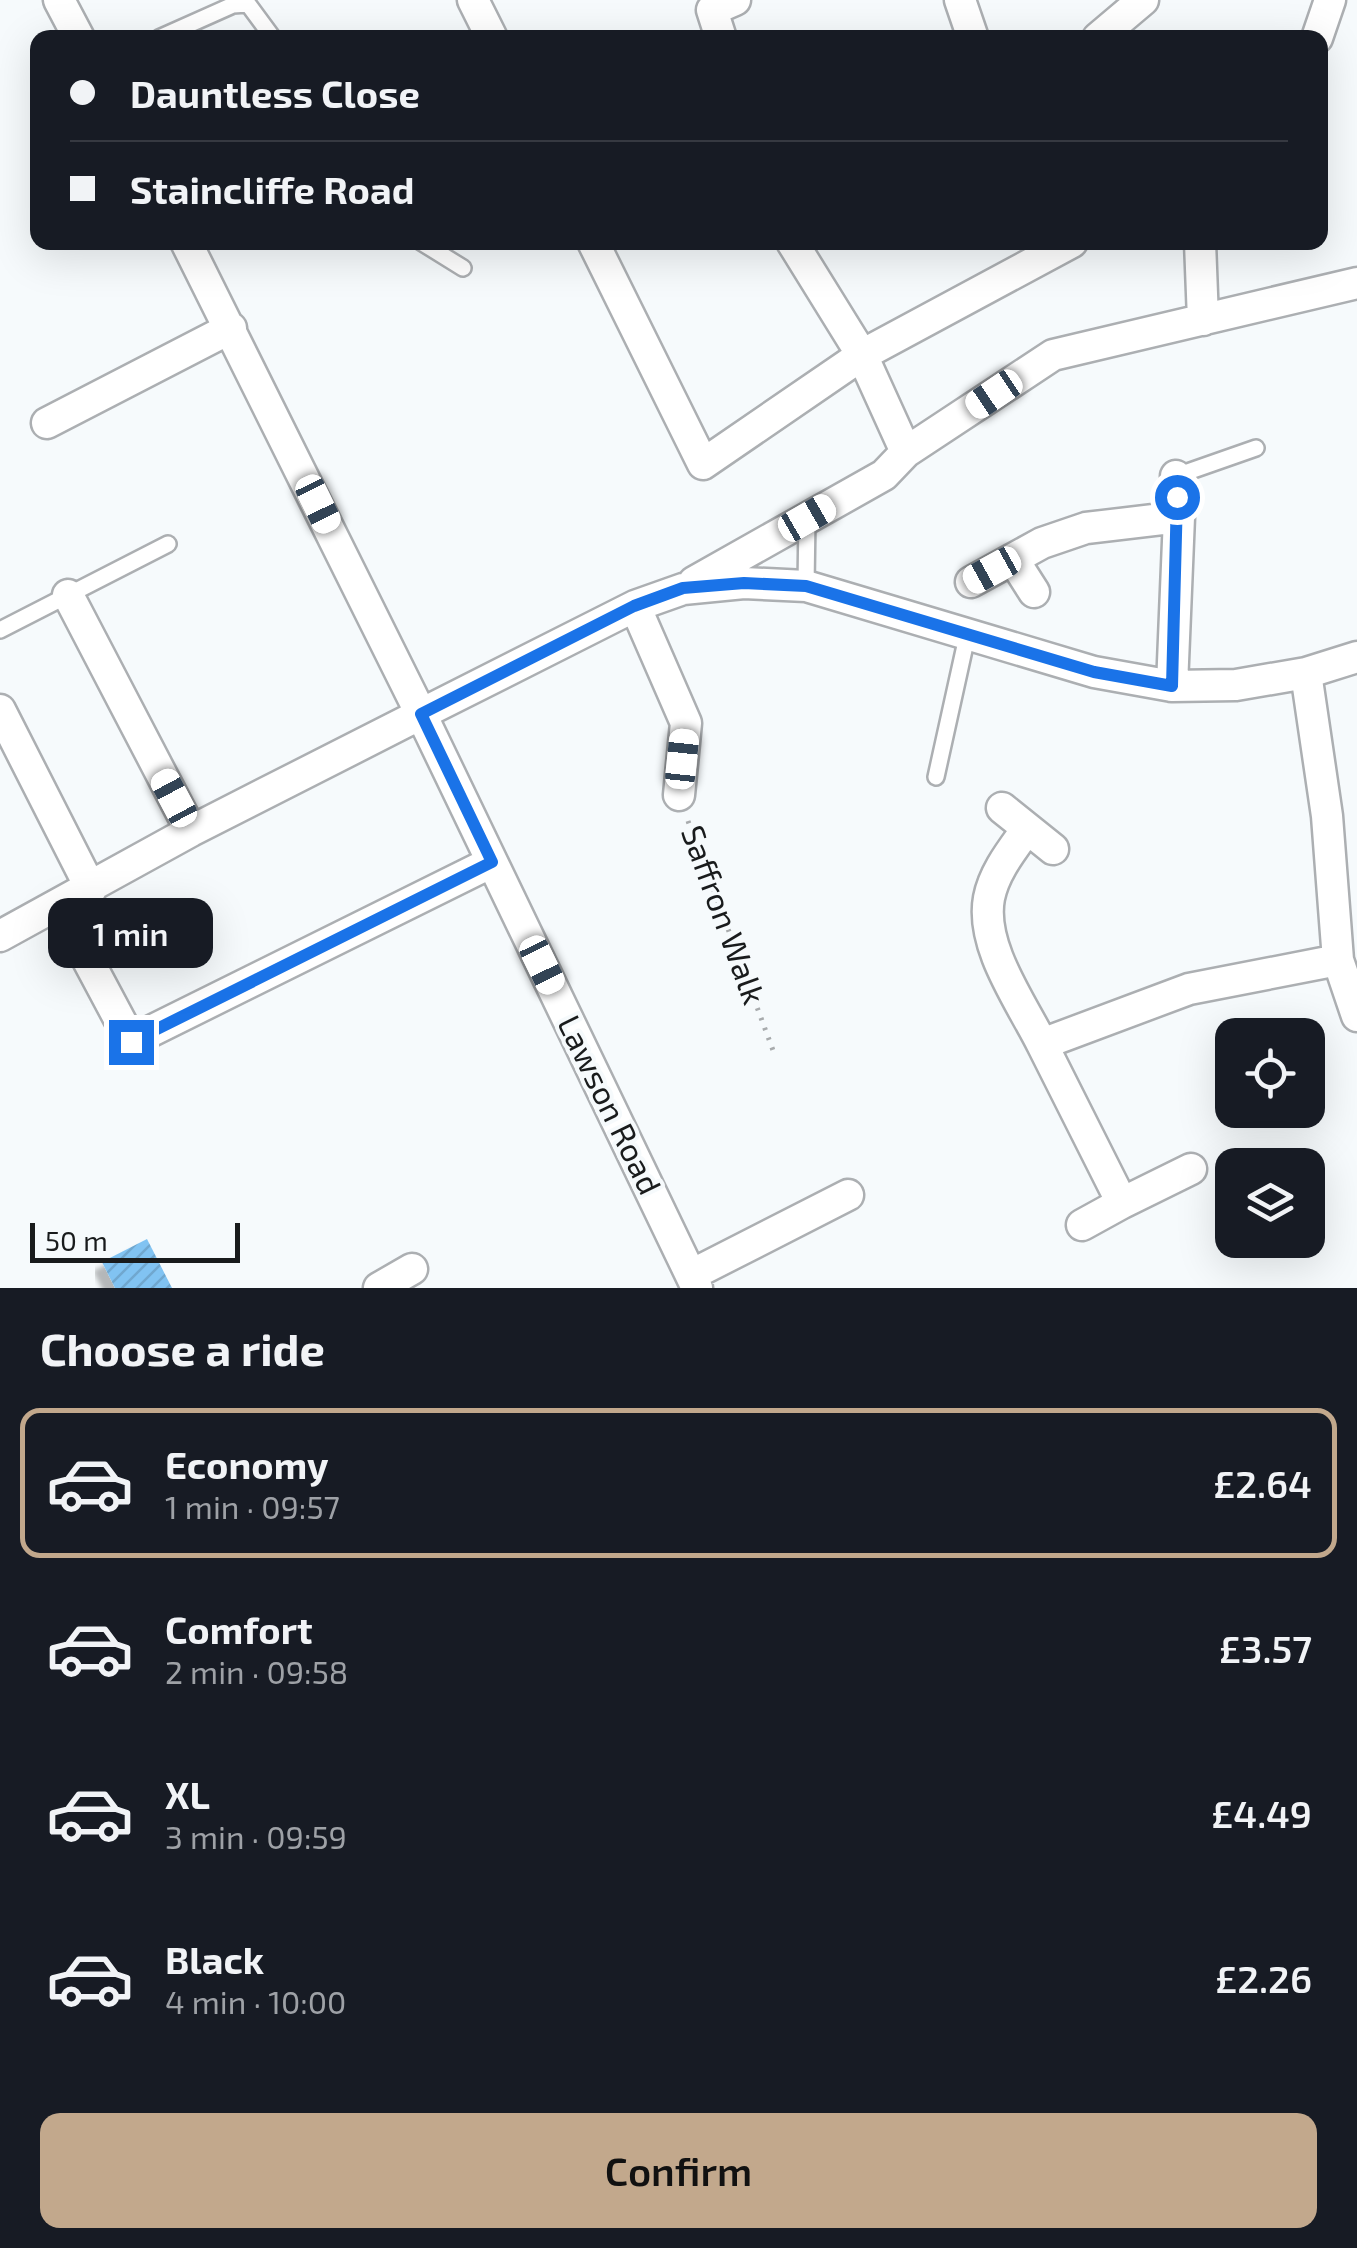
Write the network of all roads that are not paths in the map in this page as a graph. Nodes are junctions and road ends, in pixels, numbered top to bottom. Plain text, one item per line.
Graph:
1 (60, 0) edge
2 (473, 0) edge
3 (735, 0) edge
4 (960, 0) edge
5 (1143, 0) edge
6 (1330, 0) edge
7 (75, 30) edge
8 (178, 30) edge
9 (267, 30) edge
10 (488, 30) edge
11 (718, 30) edge
12 (970, 30) edge
13 (1107, 30) edge
14 (1319, 30) edge
15 (190, 250) edge
16 (434, 250) edge
17 (597, 250) edge
18 (797, 250) edge
19 (1048, 250) edge
20 (1200, 250) edge
21 (463, 268) dead end
22 (1357, 283) edge
23 (1203, 320) junction
24 (231, 328) junction
25 (862, 356) junction
26 (47, 423) dead end
27 (1256, 448) dead end
28 (906, 452) junction
29 (1176, 476) joint
30 (1179, 517) junction
31 (807, 518) junction
32 (168, 544) dead end
33 (1013, 559) junction
34 (970, 582) dead end
35 (806, 586) junction
36 (683, 588) junction
37 (1034, 592) dead end
38 (68, 595) junction
39 (634, 606) junction
40 (0, 630) edge
41 (968, 632) junction
42 (1357, 657) edge
43 (1306, 674) junction
44 (1172, 686) junction
45 (0, 710) edge
46 (421, 714) junction
47 (936, 776) dead end
48 (678, 795) road end
49 (1002, 808) dead end
50 (1342, 815) edge
51 (1026, 829) junction
52 (191, 831) junction
53 (1053, 849) dead end
54 (492, 862) junction
55 (91, 890) junction
56 (59, 906) junction
57 (0, 936) edge
58 (1338, 960) junction
59 (1357, 1016) edge
60 (1042, 1044) junction
61 (1191, 1169) dead end
62 (848, 1195) dead end
63 (1122, 1203) junction
64 (1082, 1225) dead end
65 (412, 1270) dead end
66 (694, 1282) edge
67 (379, 1288) edge

1 - 7 street
2 - 10 street
3 - 11 street
4 - 12 street
5 - 13 street
6 - 14 street
8 - 9 lane
15 - 24 street, Lawson Road
16 - 21 lane
17 - 25 street
18 - 25 street
19 - 25 street
20 - 23 street
22 - 23 street
23 - 28 street
24 - 26 street
24 - 46 street, Lawson Road
25 - 28 street
27 - 29 lane
28 - 31 street
29 - 30 street
30 - 33 street
30 - 44 street
31 - 35 lane
31 - 36 street
32 - 38 lane
33 - 34 street
33 - 37 street
35 - 36 street
35 - 41 street
36 - 39 street
38 - 40 lane
38 - 52 street
39 - 46 street
39 - 48 street, Saffron Walk
41 - 44 street
41 - 47 lane
42 - 43 street
43 - 44 street
43 - 50 street
45 - 55 street
46 - 52 street
46 - 54 street, Lawson Road
49 - 51 street
50 - 58 street
51 - 53 street
51 - 60 street
52 - 55 street
54 - 56 street
54 - 66 street, Lawson Road
55 - 56 street
56 - 57 street
58 - 59 street
58 - 60 street
60 - 63 street
61 - 63 street
62 - 66 street
63 - 64 street
65 - 67 street

